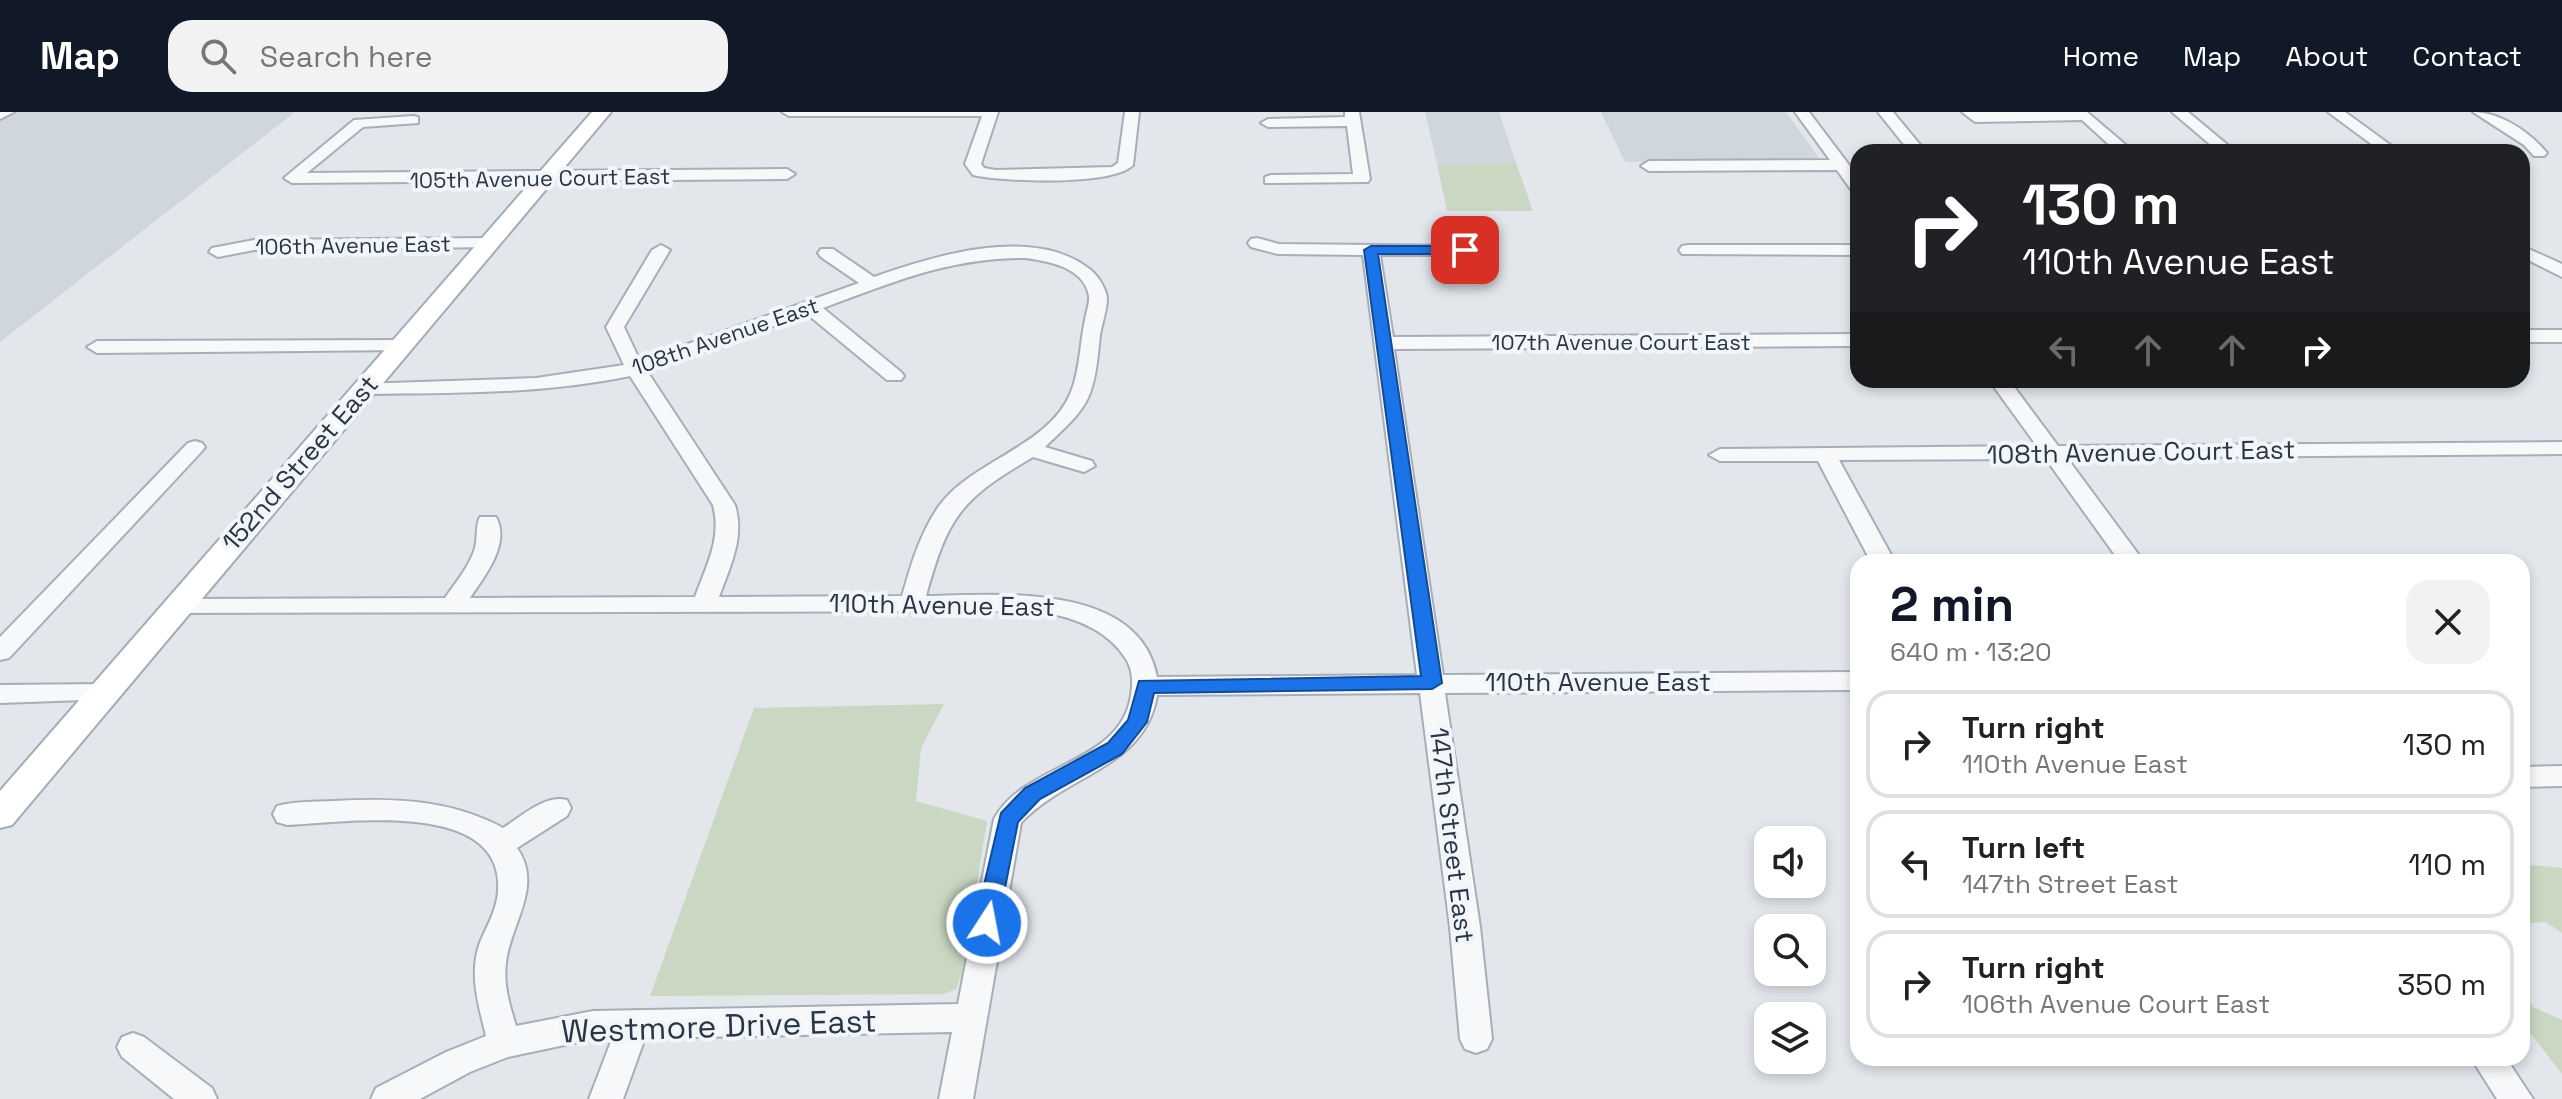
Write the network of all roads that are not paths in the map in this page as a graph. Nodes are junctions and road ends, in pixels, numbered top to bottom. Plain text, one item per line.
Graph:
1 (7, 112) edge
2 (602, 112) edge
3 (789, 112) edge
4 (850, 112) edge
5 (991, 112) edge
6 (1132, 112) edge
7 (1802, 112) edge
8 (1885, 112) edge
9 (1969, 112) edge
10 (2179, 112) edge
11 (2335, 112) edge
12 (2480, 112) edge
13 (0, 115) edge
14 (1353, 117) edge
15 (413, 120) dead end
16 (1268, 123) dead end
17 (1911, 144) edge
18 (2117, 144) edge
19 (2218, 144) edge
20 (2381, 144) edge
21 (2539, 153) dead end
22 (1841, 165) junction
23 (1649, 166) dead end
24 (787, 174) dead end
25 (1850, 177) edge
26 (544, 178) junction
27 (1271, 180) dead end
28 (490, 243) junction
29 (1257, 243) dead end
30 (661, 250) dead end
31 (1371, 250) junction
32 (1465, 250) dead end
33 (1688, 250) dead end
34 (1850, 250) edge
35 (218, 252) dead end
36 (827, 253) dead end
37 (2530, 255) edge
38 (2562, 272) edge
39 (871, 283) junction
40 (809, 306) junction
41 (2530, 336) edge
42 (2562, 336) edge
43 (1850, 340) edge
44 (1385, 343) junction
45 (399, 346) junction
46 (97, 347) dead end
47 (638, 368) junction
48 (894, 376) dead end
49 (366, 388) junction
50 (2005, 388) edge
51 (195, 447) dead end
52 (2562, 448) edge
53 (1031, 449) junction
54 (2052, 453) junction
55 (1825, 454) junction
56 (1720, 455) dead end
57 (1084, 466) dead end
58 (488, 522) dead end
59 (1879, 554) edge
60 (2126, 554) edge
61 (912, 602) junction
62 (704, 604) junction
63 (452, 606) junction
64 (178, 607) junction
65 (0, 652) edge
66 (1850, 681) edge
67 (1432, 683) junction
68 (1146, 686) junction
69 (104, 693) junction
70 (0, 694) edge
71 (2562, 776) edge
72 (2530, 777) edge
73 (557, 808) dead end
74 (287, 814) dead end
75 (0, 815) edge
76 (500, 844) junction
77 (969, 1018) junction
78 (634, 1023) junction
79 (1476, 1039) dead end
80 (504, 1044) junction
81 (133, 1047) dead end
82 (2493, 1066) edge
83 (200, 1099) edge
84 (388, 1099) edge
85 (606, 1099) edge
86 (956, 1099) edge
87 (2516, 1099) edge

1 - 13 street
2 - 26 main road, 152nd Street East
3 - 4 street
4 - 5 street
5 - 6 street
7 - 22 street
8 - 17 street
9 - 18 street
10 - 19 street
11 - 20 street
12 - 21 street
14 - 16 street
14 - 27 street
15 - 26 street, 105th Avenue Court East
22 - 23 street
22 - 25 street
24 - 26 street, 105th Avenue Court East
26 - 28 main road, 152nd Street East
28 - 35 street, 106th Avenue East
28 - 45 main road, 152nd Street East
29 - 31 street
30 - 47 street
31 - 32 street
31 - 44 street, 147th Street East
33 - 34 street
36 - 39 street
37 - 38 street
39 - 40 street, 108th Avenue East
39 - 53 street, 108th Avenue East
40 - 47 street, 108th Avenue East
40 - 48 street
41 - 42 street
43 - 44 street, 107th Avenue Court East
44 - 67 street, 147th Street East
45 - 46 street
45 - 49 main road, 152nd Street East
47 - 49 street, 108th Avenue East
47 - 62 street
49 - 64 main road, 152nd Street East
50 - 54 street
51 - 65 street
52 - 54 street, 108th Avenue Court East
53 - 57 street
53 - 61 street
54 - 55 street, 108th Avenue Court East
54 - 60 street
55 - 56 street, 108th Avenue Court East
55 - 59 street
58 - 63 street
61 - 62 street, 110th Avenue East
61 - 68 street, 110th Avenue East
62 - 63 street, 110th Avenue East
63 - 64 street, 110th Avenue East
64 - 69 main road, 152nd Street East
66 - 67 street, 110th Avenue East
67 - 68 street, 110th Avenue East
67 - 79 street, 147th Street East
68 - 77 street
69 - 70 street
69 - 75 main road, 152nd Street East
71 - 72 street
73 - 76 street
74 - 76 street
76 - 80 street
77 - 78 street, Westmore Drive East
77 - 86 street
78 - 80 street, Westmore Drive East
78 - 85 street
80 - 84 street, Westmore Drive East
81 - 83 street
82 - 87 street

